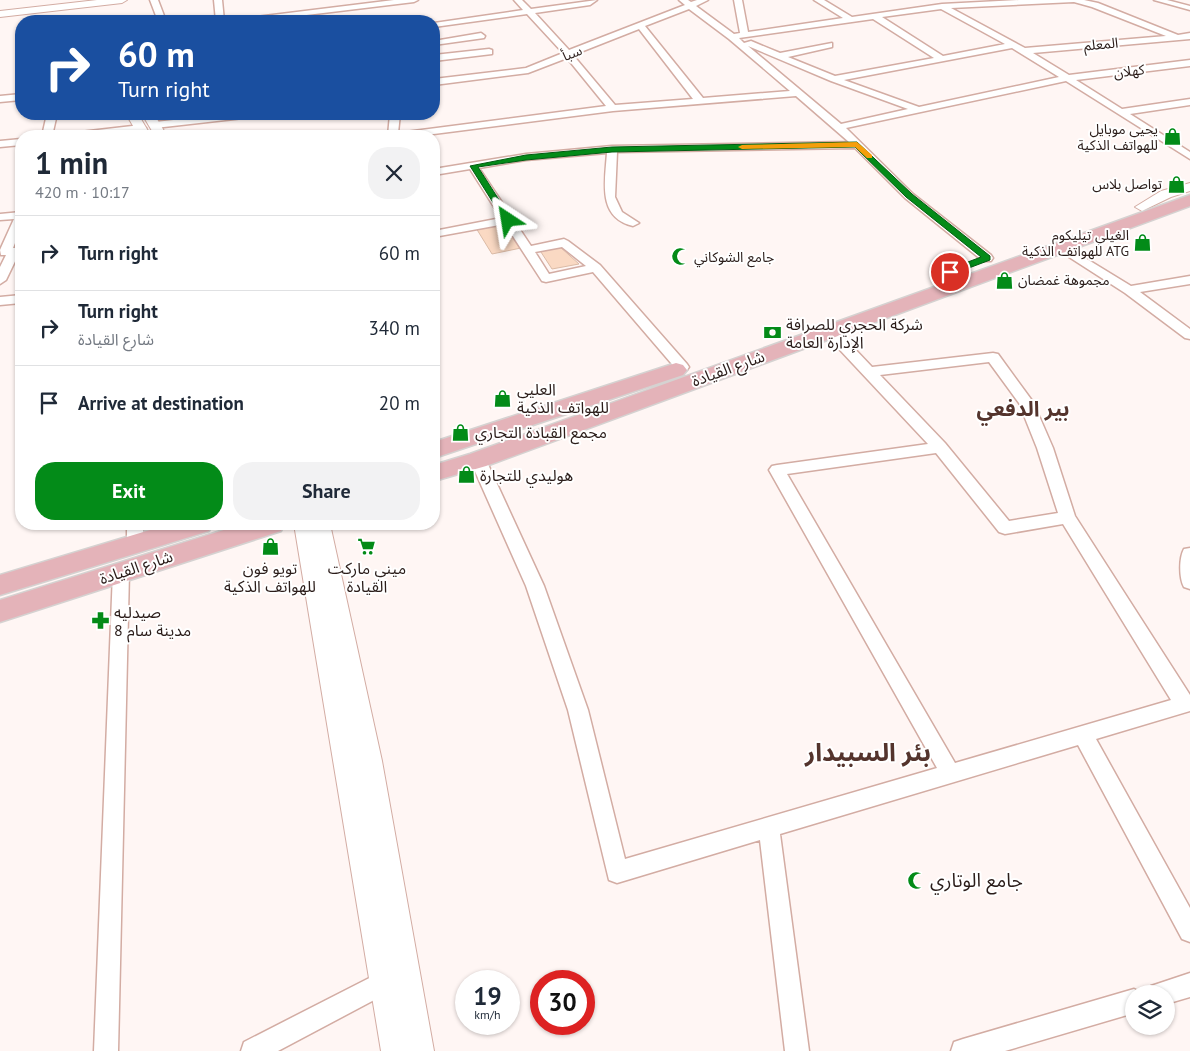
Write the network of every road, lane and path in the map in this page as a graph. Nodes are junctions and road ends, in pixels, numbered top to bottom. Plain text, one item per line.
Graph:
1 (122, 0) edge
2 (154, 0) edge
3 (218, 0) edge
4 (344, 0) edge
5 (414, 0) edge
6 (518, 0) edge
7 (593, 0) edge
8 (704, 0) edge
9 (738, 0) edge
10 (818, 0) edge
11 (932, 0) edge
12 (1068, 0) edge
13 (1078, 0) edge
14 (1158, 0) edge
15 (687, 3) edge
16 (90, 5) edge
17 (942, 6) junction
18 (352, 8) junction
19 (1190, 8) edge
20 (528, 11) junction
21 (0, 14) edge
22 (358, 14) dead end
23 (160, 15) edge
24 (219, 15) edge
25 (291, 15) edge
26 (874, 16) junction
27 (850, 19) junction
28 (440, 23) edge
29 (640, 26) junction
30 (744, 35) junction
31 (482, 36) dead end
32 (732, 36) junction
33 (1190, 36) edge
34 (1178, 37) junction
35 (440, 42) edge
36 (1190, 43) edge
37 (829, 45) dead end
38 (1014, 45) junction
39 (1024, 51) junction
40 (489, 52) dead end
41 (568, 54) junction
42 (780, 56) junction
43 (440, 57) edge
44 (942, 59) junction
45 (1190, 63) edge
46 (1068, 78) junction
47 (834, 79) junction
48 (440, 81) edge
49 (799, 93) junction
50 (15, 98) edge
51 (0, 99) edge
52 (701, 102) junction
53 (1190, 102) edge
54 (613, 108) junction
55 (918, 110) junction
56 (1122, 112) junction
57 (152, 120) edge
58 (199, 120) edge
59 (155, 125) junction
60 (839, 127) junction
61 (158, 130) edge
62 (440, 130) edge
63 (15, 143) edge
64 (0, 144) edge
65 (857, 145) junction
66 (612, 149) junction
67 (1190, 156) edge
68 (473, 166) junction
69 (440, 171) edge
70 (1190, 187) edge
71 (1190, 192) edge
72 (1190, 200) edge
73 (1190, 206) edge
74 (1146, 210) junction
75 (15, 216) edge
76 (0, 217) edge
77 (508, 220) junction
78 (633, 223) dead end
79 (15, 227) edge
80 (440, 233) edge
81 (1059, 246) junction
82 (529, 250) junction
83 (3, 252) edge
84 (987, 258) junction
85 (596, 268) junction
86 (0, 280) edge
87 (1190, 280) edge
88 (1129, 290) junction
89 (15, 300) edge
90 (0, 301) edge
91 (830, 331) junction
92 (1190, 334) edge
93 (682, 368) junction
94 (869, 372) junction
95 (940, 447) junction
96 (440, 448) edge
97 (478, 460) junction
98 (440, 471) edge
99 (1067, 517) junction
100 (161, 530) edge
101 (253, 530) edge
102 (305, 530) edge
103 (321, 530) edge
104 (135, 534) edge
105 (1190, 554) edge
106 (121, 572) junction
107 (1190, 582) edge
108 (0, 585) edge
109 (0, 611) edge
110 (1187, 704) edge
111 (1084, 734) junction
112 (951, 774) junction
113 (768, 828) junction
114 (1190, 931) edge
115 (385, 982) junction
116 (1190, 985) edge
117 (1175, 989) edge
118 (1125, 1004) edge
119 (106, 1051) edge
120 (253, 1051) edge
121 (396, 1051) edge
122 (419, 1051) edge
123 (797, 1051) edge
124 (964, 1051) edge

1 - 16 street
2 - 23 street
3 - 24 street
4 - 18 street
5 - 18 street
6 - 20 street
7 - 20 street
8 - 15 street, سبأ
9 - 30 street
10 - 27 street
11 - 17 street
12 - 17 street
13 - 34 street
14 - 19 street
15 - 29 street, سبأ
15 - 32 street
16 - 21 street
17 - 26 street
17 - 38 street
18 - 22 street
18 - 25 street
20 - 28 street
20 - 41 street
26 - 27 street
26 - 44 street
27 - 30 street
29 - 41 street, سبأ
29 - 52 street
30 - 32 street
31 - 35 street
32 - 42 street
32 - 49 street
33 - 34 street, المعلم
34 - 36 street
34 - 39 street, المعلم
37 - 42 street
38 - 39 street
38 - 44 street
39 - 46 street
40 - 43 street
41 - 48 street, سبأ
41 - 54 street
42 - 47 street
44 - 47 street
45 - 46 street, كهلان
46 - 55 street, كهلان
46 - 56 street
47 - 55 street
49 - 52 street
49 - 60 street
50 - 51 street
52 - 54 street
53 - 56 street
54 - 62 street
55 - 60 street, كهلان
56 - 67 street
57 - 59 street
58 - 59 street
59 - 61 street
60 - 65 street
63 - 64 street
65 - 66 street
65 - 84 street
66 - 68 street
66 - 78 street
68 - 69 street
68 - 77 street
70 - 74 street
71 - 74 main road, شارع القيادة
72 - 74 main road, شارع القيادة
73 - 74 street
74 - 81 main road, شارع القيادة
74 - 84 main road, شارع القيادة
75 - 76 street
77 - 80 street
77 - 82 street
79 - 83 street
81 - 88 street
81 - 91 main road, شارع القيادة
82 - 85 street
82 - 85 street
83 - 86 street
84 - 93 main road, شارع القيادة
85 - 93 street
87 - 88 street
88 - 92 street
89 - 90 street
91 - 94 street
91 - 97 main road, شارع القيادة
93 - 96 main road, شارع القيادة
94 - 95 street
94 - 99 street
95 - 99 street
95 - 112 street
97 - 98 main road, شارع القيادة
97 - 113 street
99 - 110 street
100 - 104 main road, شارع القيادة
101 - 106 main road, شارع القيادة
102 - 115 street
103 - 122 street
104 - 108 main road, شارع القيادة
105 - 107 street
106 - 109 main road, شارع القيادة
106 - 119 street
110 - 111 street
111 - 112 street
111 - 114 street
112 - 113 street
113 - 123 street
115 - 120 street
115 - 121 street
116 - 117 street
118 - 124 street

